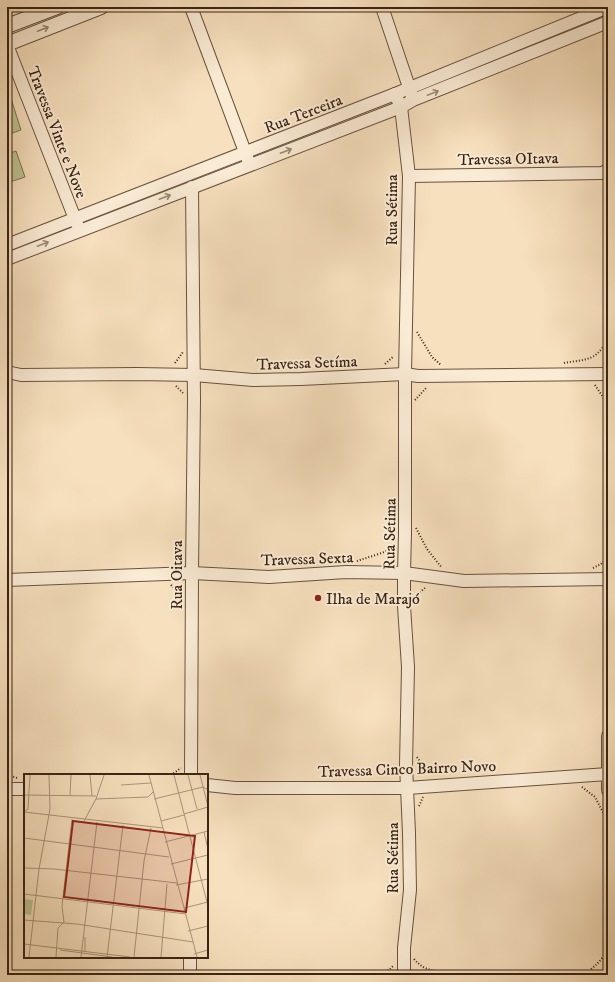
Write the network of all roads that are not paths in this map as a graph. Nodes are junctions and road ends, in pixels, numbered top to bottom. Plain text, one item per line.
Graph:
1 (57, 7) edge
2 (101, 7) edge
3 (191, 7) edge
4 (382, 7) edge
5 (608, 7) edge
6 (584, 11) edge
7 (608, 22) edge
8 (7, 26) edge
9 (7, 44) edge
10 (409, 88) junction
11 (395, 94) junction
12 (413, 100) junction
13 (400, 107) junction
14 (245, 153) junction
15 (249, 164) junction
16 (608, 170) edge
17 (409, 176) junction
18 (192, 187) junction
19 (75, 218) junction
20 (79, 231) junction
21 (7, 245) edge
22 (7, 259) edge
23 (7, 372) edge
24 (404, 374) junction
25 (608, 374) edge
26 (194, 376) junction
27 (192, 573) junction
28 (404, 573) junction
29 (608, 579) edge
30 (7, 580) edge
31 (608, 736) edge
32 (191, 774) edge
33 (608, 774) edge
34 (22, 784) edge
35 (208, 785) edge
36 (407, 788) junction
37 (7, 789) edge
38 (608, 790) edge
39 (190, 958) edge
40 (190, 975) edge
41 (404, 975) edge

1 - 8 street
9 -> 2 street
3 - 14 street
4 - 10 street
5 - 6 street, Rua Terceira
6 - 10 street, Rua Terceira
12 -> 7 street, Rua Terceira
9 - 19 street, Travessa Vinte e Nove
10 - 11 street, Rua Terceira
10 - 12 street
11 - 13 street, Rua Sétima
11 - 14 street, Rua Terceira
12 - 13 street, Rua Terceira
15 -> 13 street, Rua Terceira
13 - 17 street, Rua Sétima
14 - 15 street
14 - 19 street, Rua Terceira
15 - 18 street, Rua Terceira
16 - 17 street, Travessa OItava
17 - 24 street, Rua Sétima
20 -> 18 street, Rua Terceira
18 - 26 street, Rua Oitava
19 - 20 street, Travessa Vinte e Nove
19 - 21 street, Rua Terceira
22 -> 20 street, Rua Terceira
23 - 26 street, Travessa Setíma
24 - 25 street, Travessa Setíma
24 - 26 street, Travessa Setíma
24 - 28 street, Rua Sétima
26 - 27 street, Rua Oitava
27 - 28 street, Travessa Sexta
27 - 30 street, Travessa Sexta
27 - 32 street, Rua Oitava
28 - 29 street, Travessa Sexta
28 - 36 street, Rua Sétima
31 - 33 street
33 - 36 street, Travessa Cinco Bairro Novo
33 - 38 street
34 - 37 street
35 - 36 street, Travessa Cinco Bairro Novo
36 - 41 street, Rua Sétima
39 - 40 street

